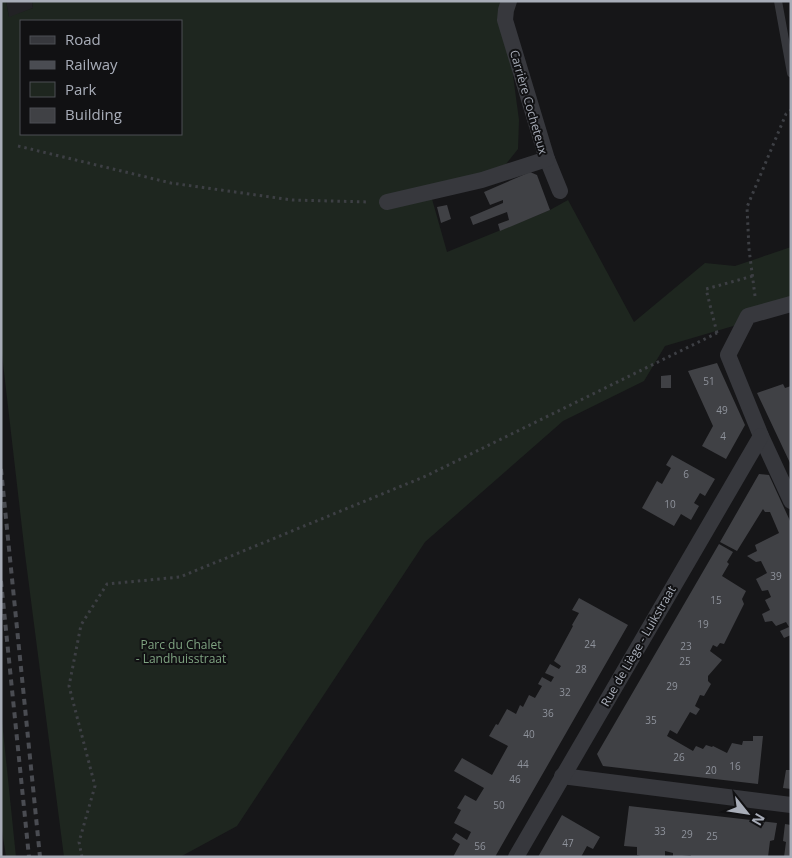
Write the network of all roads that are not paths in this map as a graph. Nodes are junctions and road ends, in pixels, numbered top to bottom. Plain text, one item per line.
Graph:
1 (509, 1) edge
2 (778, 1) edge
3 (791, 72) edge
4 (546, 159) junction
5 (560, 191) dead end
6 (387, 202) road end
7 (791, 304) edge
8 (760, 436) junction
9 (791, 500) edge
10 (562, 776) junction
11 (791, 805) edge
12 (516, 857) edge

1 - 4 street, Carrière Cocheteux
2 - 3 lane
4 - 5 street
4 - 6 street, Carrière Cocheteux
7 - 8 street
8 - 9 street
8 - 10 street, Rue de Liège - Luikstraat
10 - 11 street
10 - 12 street, Rue de Liège - Luikstraat

